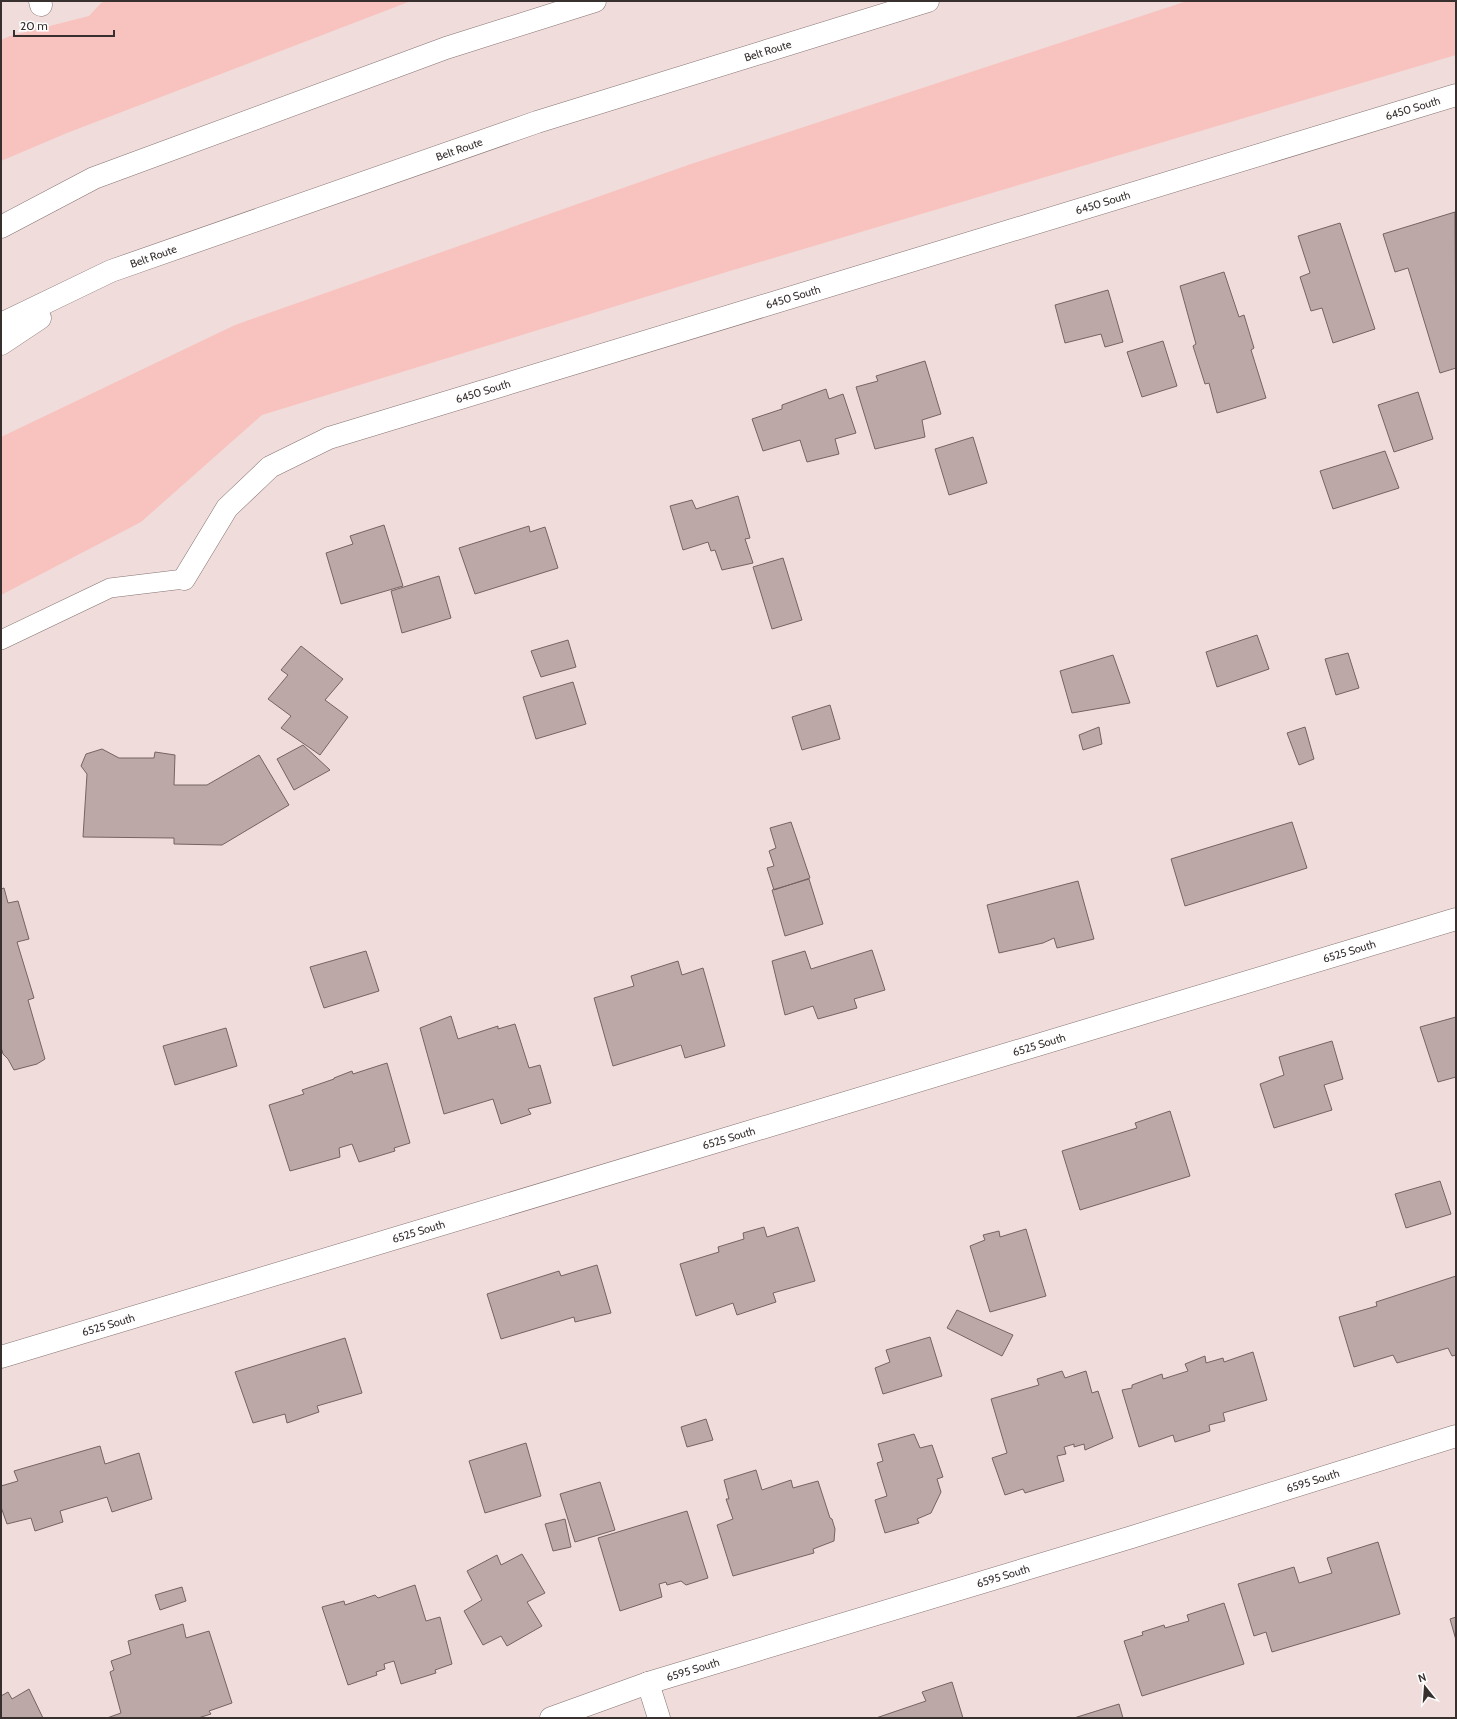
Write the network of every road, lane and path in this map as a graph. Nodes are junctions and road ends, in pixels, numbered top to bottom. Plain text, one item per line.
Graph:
1 (595, 1) edge
2 (928, 1) edge
3 (1456, 95) edge
4 (94, 178) junction
5 (1, 211) edge
6 (1, 227) edge
7 (111, 271) junction
8 (1, 324) edge
9 (1, 344) edge
10 (184, 578) joint
11 (1, 640) edge
12 (1456, 919) edge
13 (1, 1357) edge
14 (1456, 1436) edge
15 (648, 1683) junction
16 (551, 1718) edge
17 (659, 1718) edge

1 - 4 main road
2 - 7 main road, Belt Route
3 - 10 main road, 6450 South
4 - 5 main road
4 - 6 main road
7 - 8 main road, Belt Route
7 - 9 main road
10 - 11 lane
12 - 13 main road, 6525 South
14 - 15 main road, 6595 South
15 - 16 main road, 6595 South
15 - 17 main road

